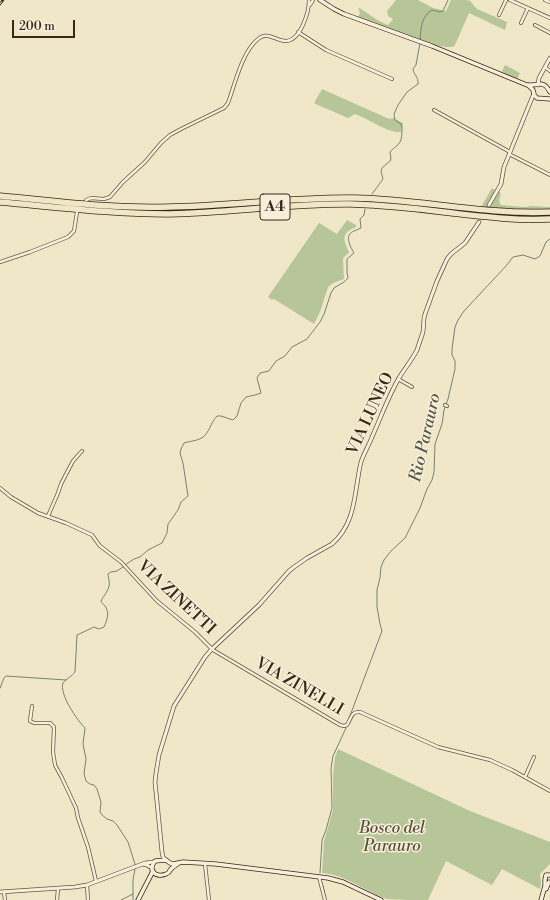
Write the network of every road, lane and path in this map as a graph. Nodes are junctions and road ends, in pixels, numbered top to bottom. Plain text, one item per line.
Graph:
1 (309, 0) edge
2 (313, 0) edge
3 (320, 0) edge
4 (324, 0) edge
5 (506, 0) edge
6 (510, 0) edge
7 (545, 0) edge
8 (518, 2) edge
9 (550, 2) edge
10 (329, 6) junction
11 (309, 7) junction
12 (528, 8) junction
13 (499, 14) dead end
14 (550, 18) edge
15 (521, 23) dead end
16 (535, 25) dead end
17 (298, 32) junction
18 (550, 33) edge
19 (550, 58) edge
20 (545, 67) junction
21 (550, 71) edge
22 (392, 79) dead end
23 (527, 84) junction
24 (539, 84) junction
25 (549, 91) edge
26 (534, 92) junction
27 (538, 98) junction
28 (544, 98) junction
29 (532, 99) junction
30 (550, 100) edge
31 (434, 110) dead end
32 (509, 153) junction
33 (550, 175) edge
34 (0, 196) edge
35 (86, 200) dead end
36 (0, 202) edge
37 (489, 205) dead end
38 (77, 212) dead end
39 (550, 212) edge
40 (550, 219) edge
41 (479, 222) dead end
42 (0, 262) edge
43 (398, 379) junction
44 (412, 387) dead end
45 (82, 451) dead end
46 (0, 488) edge
47 (48, 516) junction
48 (212, 649) junction
49 (32, 706) dead end
50 (534, 757) dead end
51 (525, 777) junction
52 (550, 791) edge
53 (162, 852) junction
54 (159, 860) junction
55 (166, 860) junction
56 (154, 862) junction
57 (170, 863) junction
58 (179, 863) junction
59 (205, 864) junction
60 (139, 865) junction
61 (152, 869) junction
62 (170, 869) junction
63 (549, 874) edge
64 (158, 875) junction
65 (319, 876) junction
66 (545, 879) junction
67 (96, 881) junction
68 (550, 882) edge
69 (87, 885) junction
70 (144, 888) junction
71 (58, 889) junction
72 (0, 892) edge
73 (4, 892) junction
74 (543, 895) junction
75 (5, 900) edge
76 (57, 900) edge
77 (88, 900) edge
78 (138, 900) edge
79 (209, 900) edge
80 (325, 900) edge
81 (381, 900) edge
82 (541, 900) edge

1 - 11 street
2 - 11 street
3 - 10 main road
4 - 10 main road
5 - 13 street
6 - 8 street
7 - 9 street
8 - 12 street
10 - 23 main road
11 - 17 street
12 - 14 street
12 - 15 street
16 - 18 street
17 - 22 street
17 - 35 street
19 - 20 street
20 - 21 street
20 - 24 street
23 - 24 main road
23 - 26 main road
24 - 25 main road
24 - 26 main road
25 - 28 main road
26 - 27 main road
26 - 29 street
27 - 28 main road
27 - 29 street
28 - 30 main road
29 - 32 street
31 - 32 street
32 - 33 street
32 - 37 street
34 - 39 highway, A4
36 - 40 highway, A4
38 - 42 street
41 - 43 street, VIA LUNEO
43 - 44 street
43 - 48 street, VIA LUNEO
45 - 47 street
46 - 47 street, VIA ZINETTI
47 - 48 street, VIA ZINETTI
48 - 51 street, VIA ZINELLI
48 - 53 street, VIA LUNEO
49 - 67 street
50 - 51 street
51 - 52 street, VIA ZINELLI
53 - 54 street
53 - 55 street
54 - 55 main road
54 - 56 main road
55 - 57 main road
56 - 60 street
56 - 61 main road
57 - 58 main road
57 - 62 main road
58 - 59 main road
58 - 62 main road
59 - 65 main road
59 - 79 street
60 - 61 street
60 - 67 street
61 - 64 main road
61 - 70 main road
62 - 64 main road
63 - 66 main road
64 - 70 main road
65 - 80 street
65 - 81 main road
66 - 68 main road
66 - 74 main road
67 - 69 street
68 - 74 main road
69 - 71 street
69 - 77 street
70 - 78 main road
71 - 73 street
71 - 76 street
72 - 73 street
73 - 75 street
74 - 82 main road

